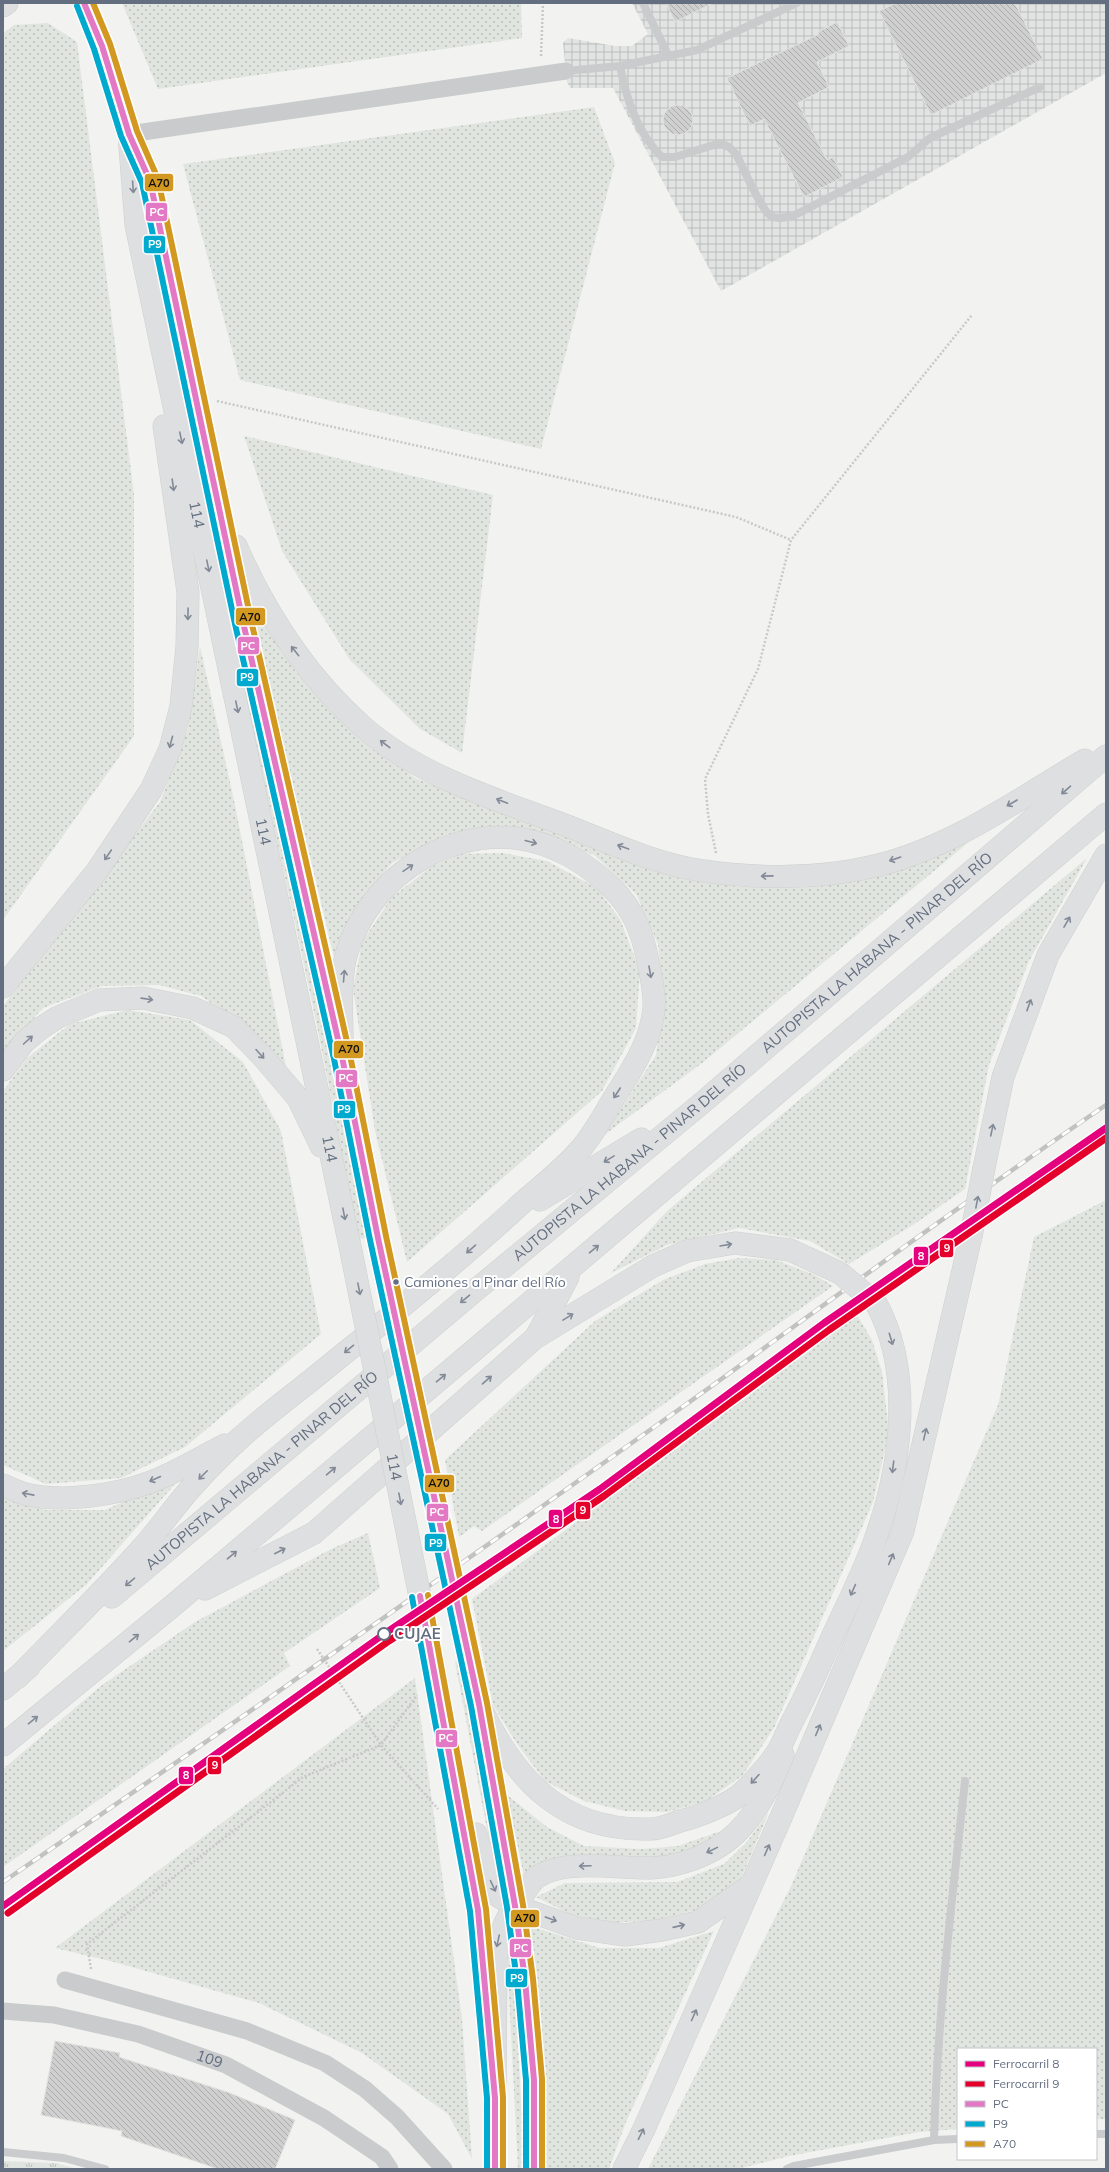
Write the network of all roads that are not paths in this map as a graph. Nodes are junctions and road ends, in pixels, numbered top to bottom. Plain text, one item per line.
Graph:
1 (7, 3) edge
2 (84, 3) edge
3 (643, 3) edge
4 (797, 3) edge
5 (3, 6) edge
6 (669, 56) junction
7 (620, 66) junction
8 (566, 71) joint
9 (1040, 87) dead end
10 (129, 134) junction
11 (136, 224) junction
12 (219, 509) junction
13 (1106, 748) edge
14 (1106, 756) edge
15 (1106, 814) edge
16 (1106, 855) edge
17 (3, 987) edge
18 (342, 1057) junction
19 (3, 1070) edge
20 (702, 1103) junction
21 (336, 1178) junction
22 (500, 1224) junction
23 (574, 1266) junction
24 (535, 1338) junction
25 (241, 1438) junction
26 (3, 1485) edge
27 (170, 1608) junction
28 (10, 1683) edge
29 (809, 1689) junction
30 (479, 1704) junction
31 (3, 1745) edge
32 (450, 1756) junction
33 (965, 1781) dead end
34 (751, 1886) junction
35 (514, 1906) junction
36 (65, 1980) dead end
37 (3, 2011) edge
38 (495, 2098) junction
39 (957, 2139) edge
40 (934, 2140) junction
41 (3, 2152) edge
42 (105, 2169) edge
43 (390, 2169) edge
44 (444, 2169) edge
45 (495, 2169) edge
46 (534, 2169) edge
47 (624, 2169) edge
48 (787, 2169) edge

1 - 5 main road
2 - 10 main road, 114
3 - 6 lane
4 - 6 lane
6 - 7 lane
7 - 8 lane
7 - 9 lane
8 - 10 street
10 -> 11 main road, 114
10 - 12 main road, 114
11 -> 17 main road
11 -> 21 main road, 114
13 -> 12 main road
12 - 18 main road, 114
14 -> 20 main road, AUTOPISTA LA HABANA - PINAR DEL RÍO
23 -> 15 main road
34 -> 16 main road, bridge
18 -> 22 main road
18 - 30 main road, 114, bridge
19 -> 21 main road
20 -> 22 main road
20 -> 28 main road, AUTOPISTA LA HABANA - PINAR DEL RÍO
21 -> 32 main road, 114, bridge
22 -> 25 main road
23 - 24 main road
27 -> 23 main road
27 -> 24 main road
24 -> 29 main road, bridge
25 -> 26 main road
25 -> 28 main road
31 -> 27 main road
29 -> 30 main road
29 -> 35 main road
30 - 35 main road, 114
32 -> 35 main road
32 - 38 main road, 114
33 - 40 lane
35 -> 34 main road
47 -> 34 main road
35 -> 38 main road
35 - 46 main road, 114
36 - 44 street
37 - 43 street, 109
38 - 45 main road, 114
39 - 40 lane
40 - 48 lane
41 - 42 lane

